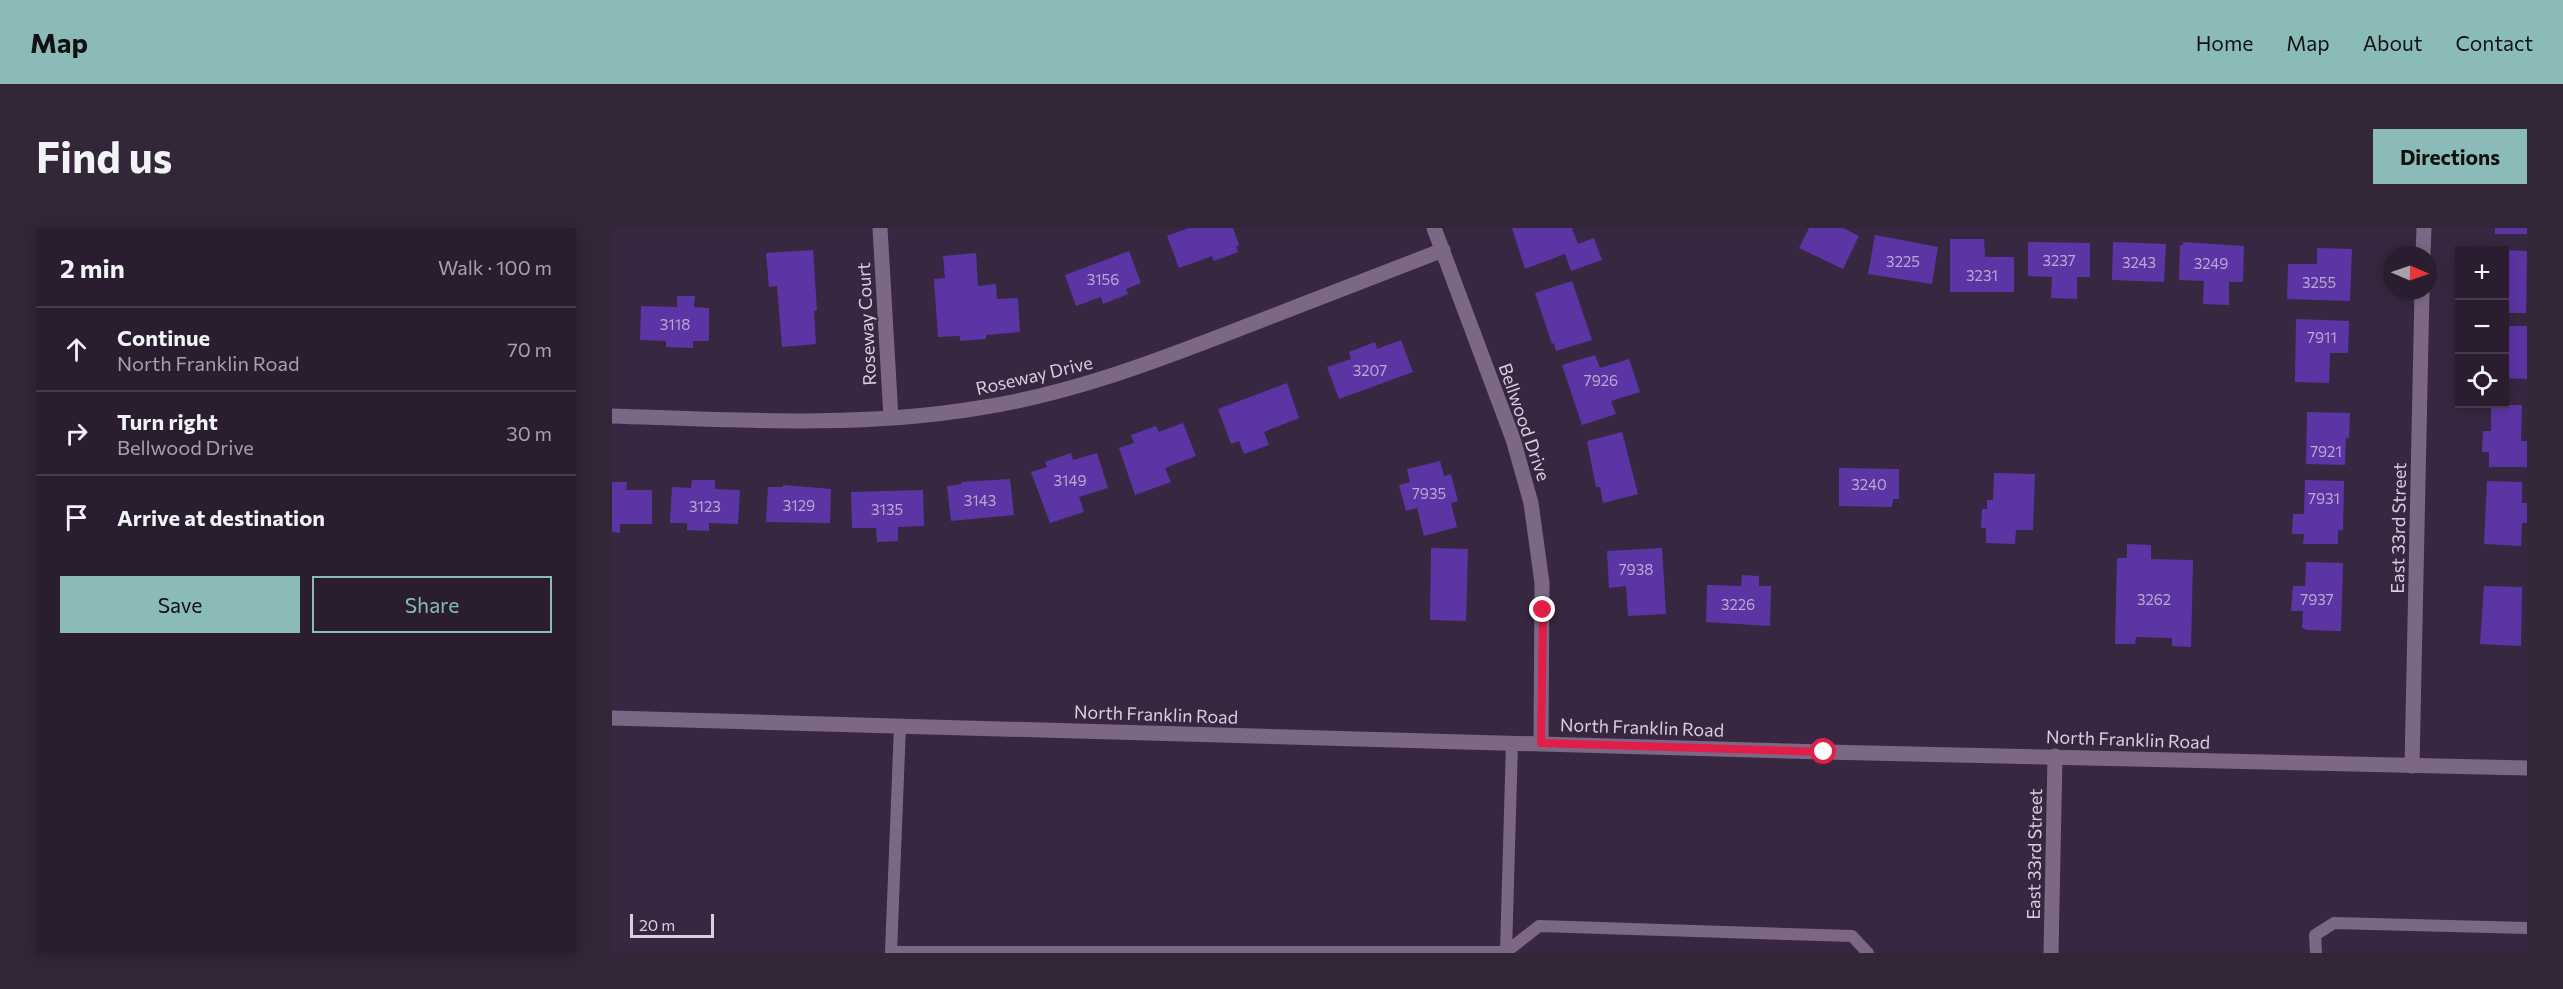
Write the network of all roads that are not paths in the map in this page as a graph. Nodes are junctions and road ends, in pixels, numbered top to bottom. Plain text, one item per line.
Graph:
1 (880, 228) edge
2 (1434, 228) edge
3 (2424, 228) edge
4 (2423, 246) edge
5 (1443, 250) junction
6 (2422, 300) edge
7 (612, 417) edge
8 (891, 418) junction
9 (612, 718) edge
10 (900, 726) junction
11 (1512, 743) junction
12 (1541, 743) junction
13 (2055, 756) junction
14 (2412, 766) junction
15 (2527, 768) edge
16 (2527, 928) edge
17 (1506, 952) edge
18 (1868, 953) edge
19 (2051, 953) edge
20 (2316, 953) edge

1 - 8 street, Roseway Court
2 - 5 street, Bellwood Drive
3 - 4 street
5 - 8 street, Roseway Drive
5 - 12 street, Bellwood Drive
6 - 14 street, East 33rd Street
7 - 8 street, Roseway Drive
9 - 10 street, North Franklin Road
10 - 11 street, North Franklin Road
10 - 17 lane
11 - 12 street, North Franklin Road
11 - 17 lane
12 - 13 street, North Franklin Road
13 - 14 street, North Franklin Road
13 - 19 street, East 33rd Street
14 - 15 street, North Franklin Road
16 - 20 lane
17 - 18 lane

